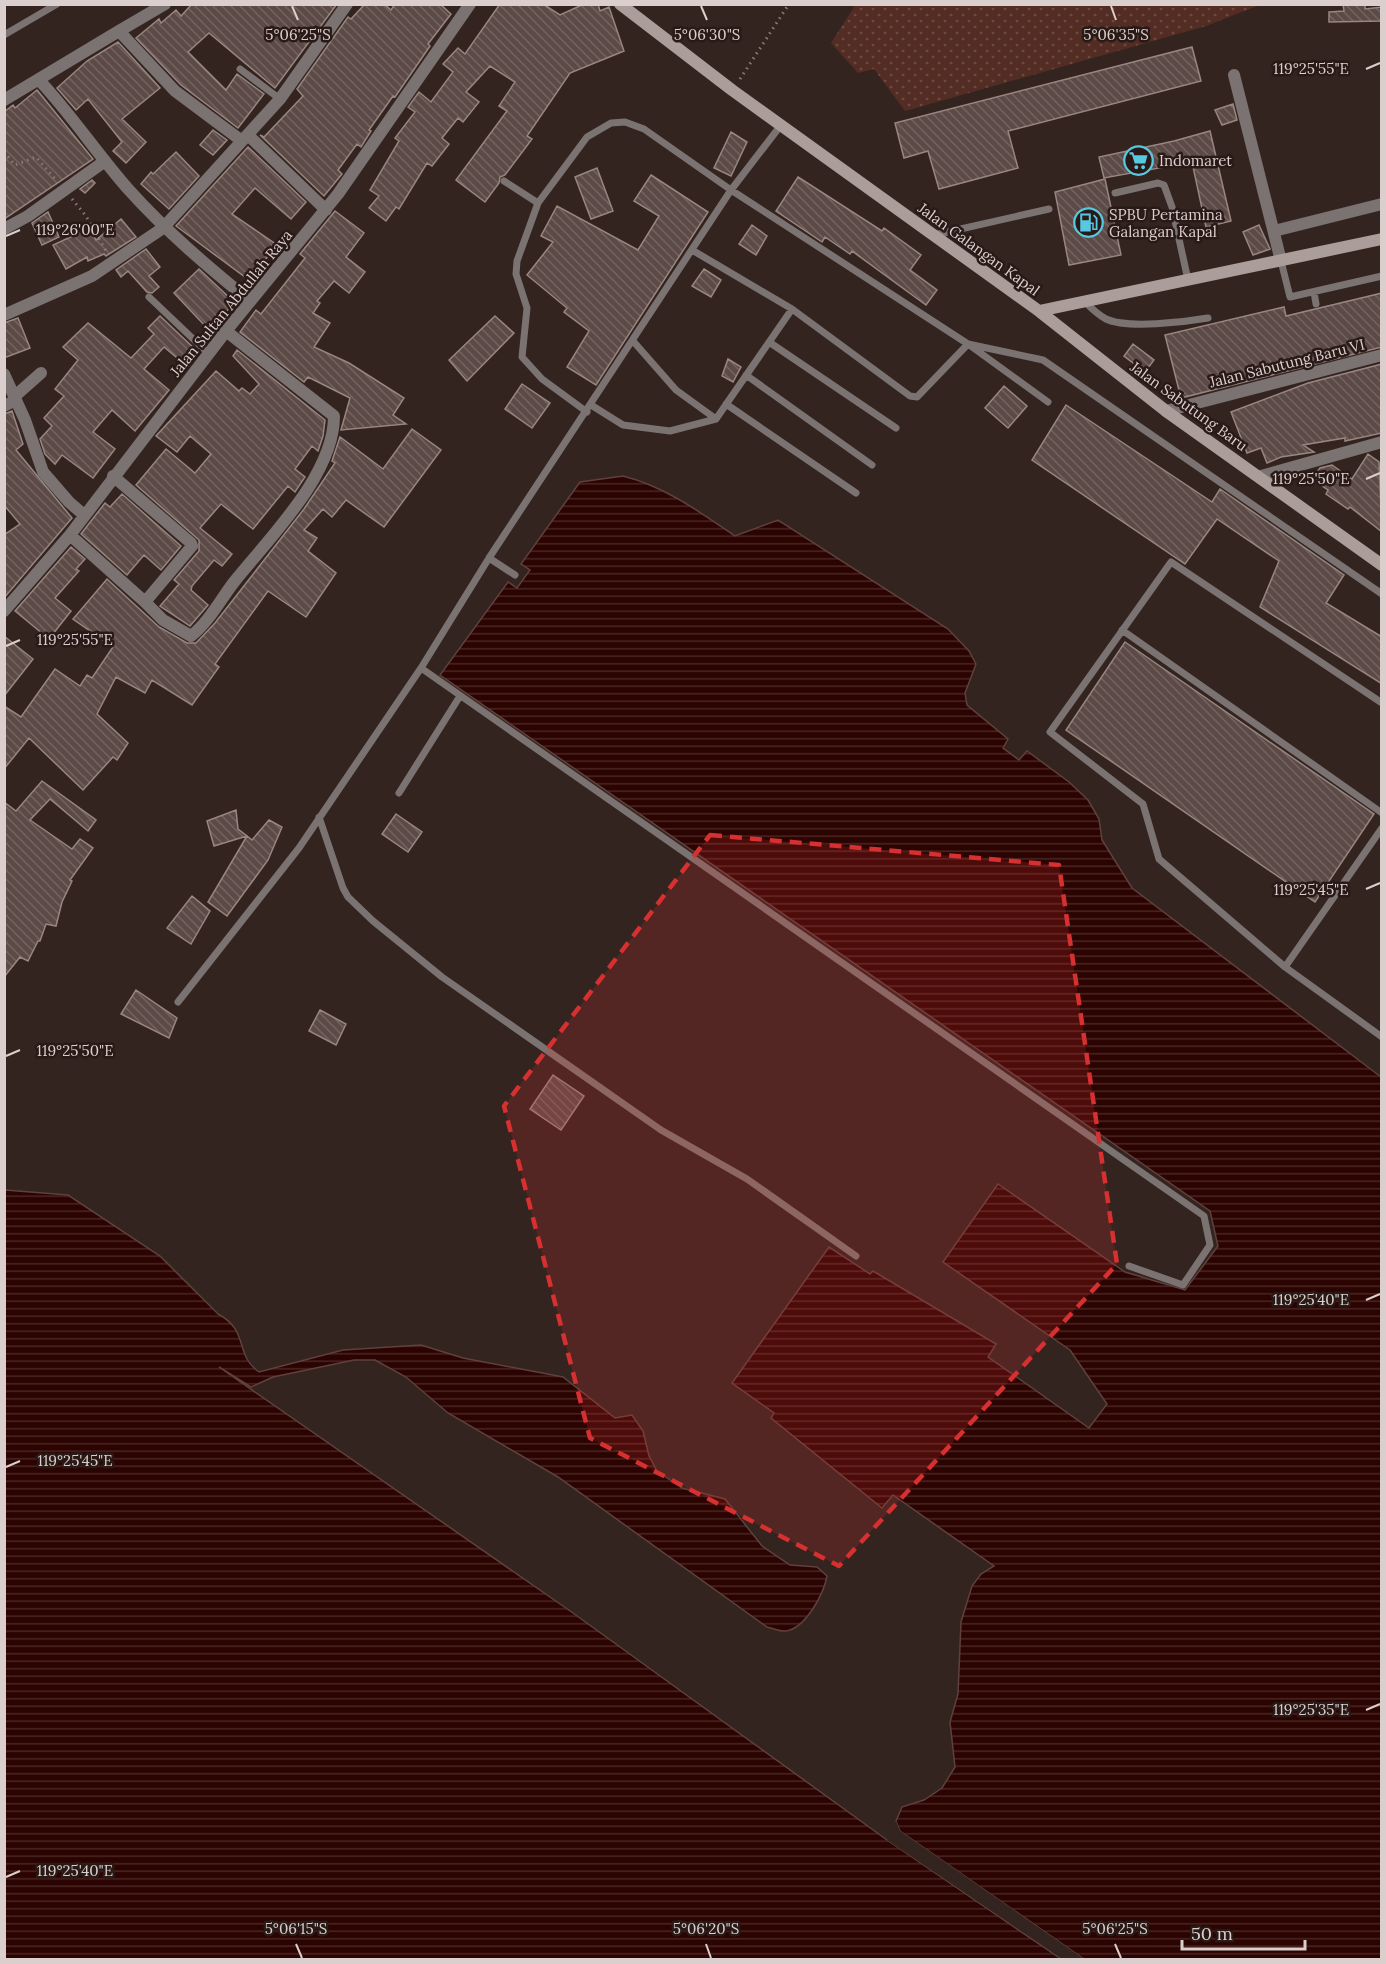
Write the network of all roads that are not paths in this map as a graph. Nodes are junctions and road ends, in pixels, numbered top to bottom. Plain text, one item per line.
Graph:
1 (57, 4) edge
2 (165, 4) edge
3 (347, 4) edge
4 (470, 4) edge
5 (620, 4) edge
6 (119, 31) junction
7 (4, 35) edge
8 (240, 69) dead end
9 (1234, 75) dead end
10 (39, 80) junction
11 (280, 99) junction
12 (4, 100) edge
13 (781, 125) junction
14 (245, 138) junction
15 (105, 161) junction
16 (504, 181) dead end
17 (731, 190) junction
18 (1115, 193) dead end
19 (538, 203) junction
20 (1382, 204) edge
21 (1048, 209) dead end
22 (326, 210) junction
23 (163, 228) junction
24 (4, 229) edge
25 (1274, 231) junction
26 (934, 235) junction
27 (1382, 239) edge
28 (692, 250) junction
29 (1281, 261) junction
30 (1382, 276) edge
31 (1188, 280) junction
32 (1314, 292) junction
33 (149, 297) dead end
34 (250, 301) junction
35 (1083, 301) junction
36 (1316, 304) dead end
37 (792, 309) junction
38 (1039, 311) junction
39 (4, 315) edge
40 (1209, 318) dead end
41 (226, 331) junction
42 (633, 341) junction
43 (769, 342) junction
44 (968, 344) junction
45 (209, 354) junction
46 (1382, 355) edge
47 (41, 373) dead end
48 (4, 375) edge
49 (746, 375) junction
50 (12, 401) edge
51 (1048, 402) dead end
52 (726, 404) junction
53 (591, 405) junction
54 (1166, 411) junction
55 (587, 412) junction
56 (716, 419) junction
57 (896, 428) dead end
58 (1382, 442) edge
59 (872, 465) dead end
60 (113, 476) junction
61 (1261, 476) junction
62 (856, 493) dead end
63 (84, 515) junction
64 (70, 535) junction
65 (489, 558) junction
66 (1382, 565) edge
67 (515, 575) dead end
68 (1382, 594) edge
69 (145, 602) junction
70 (4, 611) edge
71 (1122, 630) junction
72 (421, 668) junction
73 (460, 696) junction
74 (1382, 703) edge
75 (399, 794) dead end
76 (1382, 813) edge
77 (319, 817) junction
78 (1382, 828) edge
79 (1285, 967) junction
80 (178, 1002) dead end
81 (1382, 1037) edge
82 (856, 1256) dead end
83 (1129, 1266) dead end

1 - 7 lane
2 - 6 street
3 - 11 street
4 - 22 street, Jalan Sultan Abdullah Raya
5 - 13 main road, Jalan Galangan Kapal
6 - 10 street
6 - 14 street
8 - 11 lane
9 - 25 street
10 - 12 street
10 - 15 street
11 - 14 street
13 - 17 lane
13 - 26 main road, Jalan Galangan Kapal
14 - 22 street
14 - 23 street
15 - 23 street
15 - 24 street
16 - 19 lane
17 - 19 lane
17 - 28 lane
17 - 44 lane
18 - 31 lane
19 - 55 lane
20 - 25 street
21 - 26 lane
22 - 34 street, Jalan Sultan Abdullah Raya
23 - 34 street
23 - 39 street
25 - 29 street
26 - 38 main road, Jalan Galangan Kapal
27 - 29 main road, Jalan Galangan Kapal
28 - 37 lane
28 - 42 lane
29 - 31 main road, Jalan Galangan Kapal
29 - 32 lane
30 - 32 lane
31 - 35 main road, Jalan Galangan Kapal
32 - 36 lane
33 - 45 lane
34 - 41 street, Jalan Sultan Abdullah Raya
35 - 38 main road, Jalan Galangan Kapal
35 - 40 lane
37 - 43 lane
37 - 44 lane
38 - 54 main road, Jalan Sabutung Baru
41 - 45 street, Jalan Sultan Abdullah Raya
41 - 69 street
42 - 53 lane
42 - 56 lane
43 - 49 lane
43 - 57 lane
44 - 51 lane
44 - 68 lane
45 - 60 street, Jalan Sultan Abdullah Raya
46 - 54 street, Jalan Sabutung Baru VI
47 - 50 street
48 - 50 street
49 - 52 lane
49 - 59 lane
50 - 63 street
52 - 56 lane
52 - 62 lane
53 - 55 lane
53 - 56 lane
54 - 61 main road, Jalan Sabutung Baru
55 - 65 lane
58 - 61 street
60 - 63 street, Jalan Sultan Abdullah Raya
60 - 69 street
61 - 66 main road, Jalan Sabutung Baru
63 - 64 street, Jalan Sultan Abdullah Raya
64 - 69 street
64 - 70 street, Jalan Sultan Abdullah Raya
65 - 67 lane
65 - 72 lane
71 - 74 lane
71 - 76 lane
71 - 79 lane
72 - 73 lane
72 - 77 lane
73 - 75 lane
73 - 83 lane
77 - 80 lane
77 - 82 lane
78 - 79 lane
79 - 81 lane

